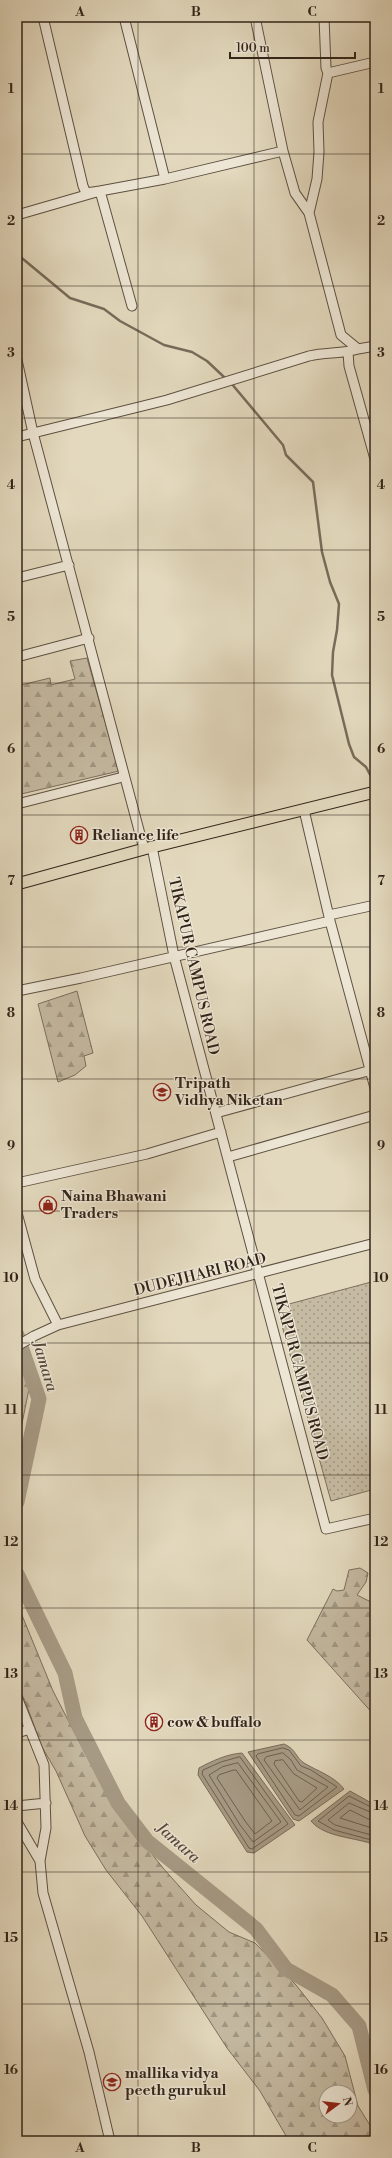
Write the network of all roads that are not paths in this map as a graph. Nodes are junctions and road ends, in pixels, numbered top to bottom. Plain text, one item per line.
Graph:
1 (43, 17) edge
2 (124, 17) edge
3 (255, 17) edge
4 (324, 17) edge
5 (375, 62) edge
6 (328, 73) junction
7 (283, 150) junction
8 (165, 179) junction
9 (100, 191) junction
10 (309, 213) junction
11 (17, 215) edge
12 (132, 306) dead end
13 (375, 346) edge
14 (358, 349) junction
15 (348, 352) junction
16 (17, 360) edge
17 (33, 433) junction
18 (17, 438) edge
19 (375, 459) edge
20 (69, 565) junction
21 (17, 578) edge
22 (89, 638) junction
23 (17, 657) edge
24 (119, 778) dead end
25 (375, 792) edge
26 (17, 804) edge
27 (304, 810) junction
28 (148, 848) junction
29 (17, 884) edge
30 (375, 905) edge
31 (329, 918) junction
32 (174, 956) junction
33 (17, 991) edge
34 (372, 1070) edge
35 (375, 1088) edge
36 (216, 1113) junction
37 (375, 1116) edge
38 (221, 1132) junction
39 (228, 1157) junction
40 (17, 1183) edge
41 (17, 1213) edge
42 (375, 1243) edge
43 (260, 1274) junction
44 (58, 1325) junction
45 (17, 1346) edge
46 (375, 1518) edge
47 (17, 1697) edge
48 (30, 1729) junction
49 (17, 1733) edge
50 (46, 1803) junction
51 (17, 1806) edge
52 (17, 1822) edge
53 (40, 1861) junction
54 (110, 2141) edge

1 - 9 street
2 - 8 street
3 - 7 street
4 - 6 street
5 - 6 street
6 - 10 street
7 - 8 street
7 - 10 street
8 - 9 street
9 - 11 street
9 - 12 street
10 - 14 street
13 - 14 street
14 - 15 street
15 - 17 street
15 - 19 street
16 - 17 street, TIKAPUR CAMPUS ROAD
17 - 18 street
17 - 20 street, TIKAPUR CAMPUS ROAD
20 - 21 street
20 - 22 street, TIKAPUR CAMPUS ROAD
22 - 23 street
22 - 28 street, TIKAPUR CAMPUS ROAD
24 - 26 street
25 - 27 main road
27 - 28 main road
27 - 31 street
28 - 29 main road
28 - 32 street, TIKAPUR CAMPUS ROAD
30 - 31 street
31 - 32 street
31 - 34 street
32 - 33 street
32 - 36 street, TIKAPUR CAMPUS ROAD
34 - 35 street
34 - 36 street
36 - 38 street, TIKAPUR CAMPUS ROAD
37 - 39 street
38 - 39 street, TIKAPUR CAMPUS ROAD
38 - 40 street
39 - 43 street, TIKAPUR CAMPUS ROAD
41 - 44 street
42 - 43 street, DUDEJHARI ROAD
43 - 44 street, DUDEJHARI ROAD
43 - 46 street, TIKAPUR CAMPUS ROAD
44 - 45 street, DUDEJHARI ROAD
47 - 48 street
48 - 49 street
48 - 50 street
50 - 51 street
50 - 53 street
52 - 53 street
53 - 54 street

